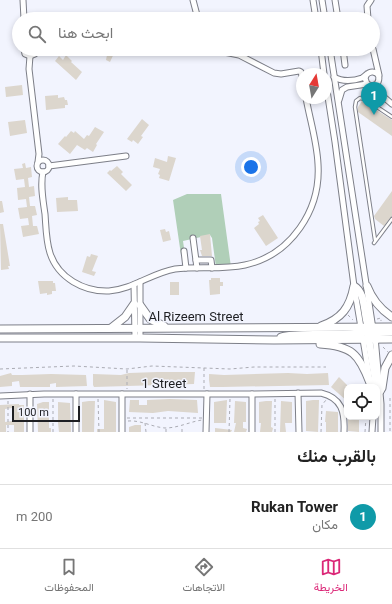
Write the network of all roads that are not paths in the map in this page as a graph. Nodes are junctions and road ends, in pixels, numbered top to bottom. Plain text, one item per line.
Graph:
1 (23, 0) edge
2 (193, 0) edge
3 (313, 0) edge
4 (322, 0) edge
5 (335, 0) edge
6 (368, 1) edge
7 (24, 12) edge
8 (196, 12) edge
9 (315, 12) edge
10 (324, 12) edge
11 (337, 12) edge
12 (367, 12) edge
13 (30, 56) edge
14 (241, 56) edge
15 (321, 56) edge
16 (331, 56) edge
17 (344, 56) edge
18 (374, 56) edge
19 (375, 62) junction
20 (345, 64) dead end
21 (323, 68) edge
22 (296, 72) edge
23 (369, 73) junction
24 (334, 77) junction
25 (379, 79) junction
26 (368, 85) junction
27 (380, 94) junction
28 (338, 101) junction
29 (307, 104) edge
30 (329, 104) edge
31 (392, 104) edge
32 (392, 117) edge
33 (39, 152) junction
34 (126, 156) dead end
35 (44, 160) junction
36 (38, 162) junction
37 (49, 166) junction
38 (43, 172) junction
39 (392, 219) edge
40 (193, 238) dead end
41 (184, 251) dead end
42 (196, 260) junction
43 (186, 268) junction
44 (197, 268) junction
45 (212, 268) junction
46 (140, 282) junction
47 (134, 285) junction
48 (354, 286) junction
49 (367, 286) junction
50 (137, 305) junction
51 (392, 317) edge
52 (392, 327) edge
53 (110, 328) junction
54 (168, 328) junction
55 (315, 328) junction
56 (0, 329) edge
57 (137, 329) junction
58 (392, 332) edge
59 (368, 333) junction
60 (0, 338) edge
61 (138, 338) junction
62 (392, 339) edge
63 (274, 340) junction
64 (307, 340) junction
65 (392, 355) edge
66 (370, 384) edge
67 (370, 384) edge
68 (376, 384) edge
69 (205, 391) junction
70 (380, 391) joint
71 (298, 393) junction
72 (30, 394) junction
73 (76, 394) junction
74 (122, 394) junction
75 (252, 394) junction
76 (0, 396) edge
77 (373, 420) edge
78 (30, 432) edge
79 (76, 432) edge
80 (122, 432) edge
81 (206, 432) edge
82 (252, 432) edge
83 (299, 432) edge
84 (344, 432) edge
85 (372, 432) edge
86 (381, 432) edge

1 - 7 street
2 - 8 street
3 - 9 street
4 - 10 street
5 - 11 street
6 - 12 street
13 - 33 street
14 - 22 street
15 - 21 street
16 - 24 street
17 - 20 street
18 - 19 street
19 - 23 street
19 - 25 street
23 - 24 street
23 - 25 street
23 - 26 street
24 - 28 street
25 - 26 street
25 - 27 street
26 - 27 street
26 - 28 street
27 - 31 street
28 - 49 street
29 - 45 street
30 - 48 street
32 - 39 lane
33 - 35 street
33 - 36 street
34 - 37 street
35 - 36 street
35 - 37 street
36 - 38 street
37 - 38 street
38 - 47 street
40 - 42 street
41 - 43 street
42 - 44 street
42 - 45 street
43 - 44 street
43 - 46 street
44 - 45 street
46 - 47 street
46 - 50 street
47 - 50 street
48 - 55 street
48 - 59 street
49 - 51 street
49 - 59 street
50 - 53 street
50 - 54 street
50 - 57 street
52 - 59 street, Al Rizeem Street
53 - 56 street, Al Rizeem Street
53 - 57 street, Al Rizeem Street
54 - 55 street, Al Rizeem Street
54 - 57 street, Al Rizeem Street
55 - 59 street, Al Rizeem Street
57 - 61 street
58 - 59 street
59 - 62 street, Al Rizeem Street
59 - 63 street
59 - 64 street
59 - 66 street
59 - 68 street
60 - 61 street, Al Rizeem Street
61 - 63 street, Al Rizeem Street
63 - 64 street, Al Rizeem Street
64 - 67 street
65 - 70 street
69 - 74 street, 1 Street
69 - 75 street, 1 Street
69 - 81 street
70 - 86 street
71 - 75 street, 1 Street
71 - 83 street
71 - 84 street, 1 Street
72 - 73 street, 1 Street
72 - 76 street, 1 Street
72 - 78 street
73 - 74 street, 1 Street
73 - 79 street
74 - 80 street
75 - 82 street
77 - 85 street

